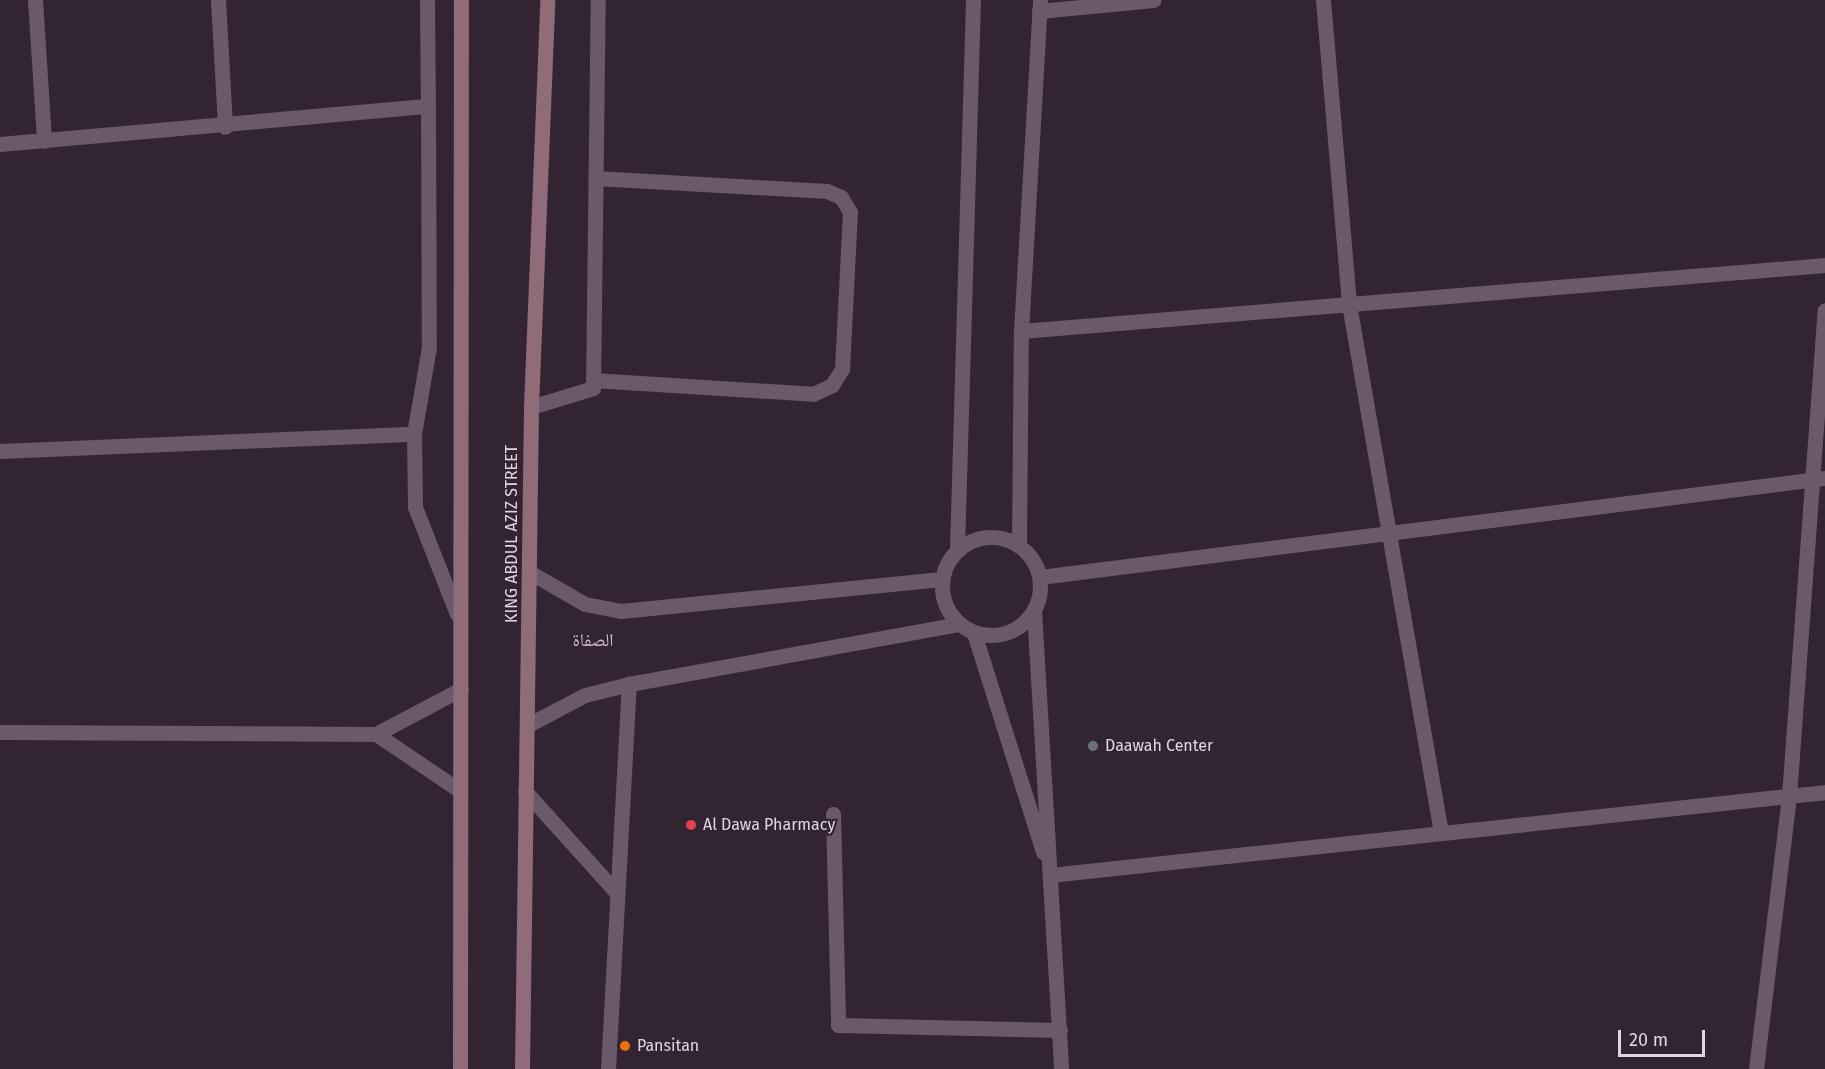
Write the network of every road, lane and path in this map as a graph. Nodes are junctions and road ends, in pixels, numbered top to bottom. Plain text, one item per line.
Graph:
1 (35, 0) edge
2 (218, 0) edge
3 (427, 0) edge
4 (461, 0) edge
5 (547, 0) edge
6 (598, 0) edge
7 (973, 0) edge
8 (1152, 0) edge
9 (1323, 0) edge
10 (1039, 6) edge
11 (428, 106) junction
12 (225, 127) junction
13 (44, 141) junction
14 (0, 144) edge
15 (595, 178) junction
16 (1825, 265) edge
17 (1349, 304) junction
18 (1825, 310) edge
19 (1021, 331) junction
20 (593, 380) junction
21 (531, 407) junction
22 (414, 434) junction
23 (0, 451) edge
24 (1819, 479) edge
25 (1389, 529) junction
26 (1019, 545) junction
27 (957, 549) junction
28 (531, 573) junction
29 (1040, 577) junction
30 (941, 579) junction
31 (1034, 611) junction
32 (457, 614) junction
33 (960, 624) junction
34 (974, 633) junction
35 (629, 684) junction
36 (461, 689) junction
37 (528, 725) junction
38 (0, 732) edge
39 (376, 734) junction
40 (459, 790) junction
41 (525, 791) junction
42 (1825, 792) edge
43 (1789, 796) junction
44 (833, 814) dead end
45 (1441, 833) junction
46 (1050, 875) junction
47 (615, 891) junction
48 (1060, 1030) junction
49 (460, 1069) edge
50 (522, 1069) edge
51 (608, 1069) edge
52 (1061, 1069) edge
53 (1756, 1069) edge

1 - 13 street
2 - 12 street
3 - 11 street
4 - 32 main road
5 - 21 main road, KING ABDUL AZIZ STREET
6 - 15 street
7 - 27 street
8 - 10 street
9 - 17 street
10 - 19 street
11 - 12 street
11 - 22 street
12 - 13 street
13 - 14 street
15 - 20 street
15 - 20 street
16 - 17 street
17 - 19 street
17 - 25 street
18 - 24 street
19 - 26 street
20 - 21 street
21 - 28 main road, KING ABDUL AZIZ STREET
22 - 23 street
22 - 32 street
24 - 25 street
24 - 43 street
25 - 29 street
25 - 45 street
26 - 27 street
26 - 29 street
27 - 30 street
28 - 30 street
28 - 37 main road, KING ABDUL AZIZ STREET
29 - 31 street
30 - 33 street
31 - 34 street
31 - 46 street
32 - 36 main road
33 - 34 street
33 - 35 street
34 - 46 street
35 - 37 street
35 - 47 street
36 - 39 street
36 - 40 main road
37 - 41 main road, KING ABDUL AZIZ STREET
38 - 39 street
39 - 40 street
40 - 49 main road
41 - 47 street
41 - 50 main road, KING ABDUL AZIZ STREET
42 - 43 street
43 - 45 street
43 - 53 street
44 - 48 street
45 - 46 street
46 - 48 street
47 - 51 street
48 - 52 street

